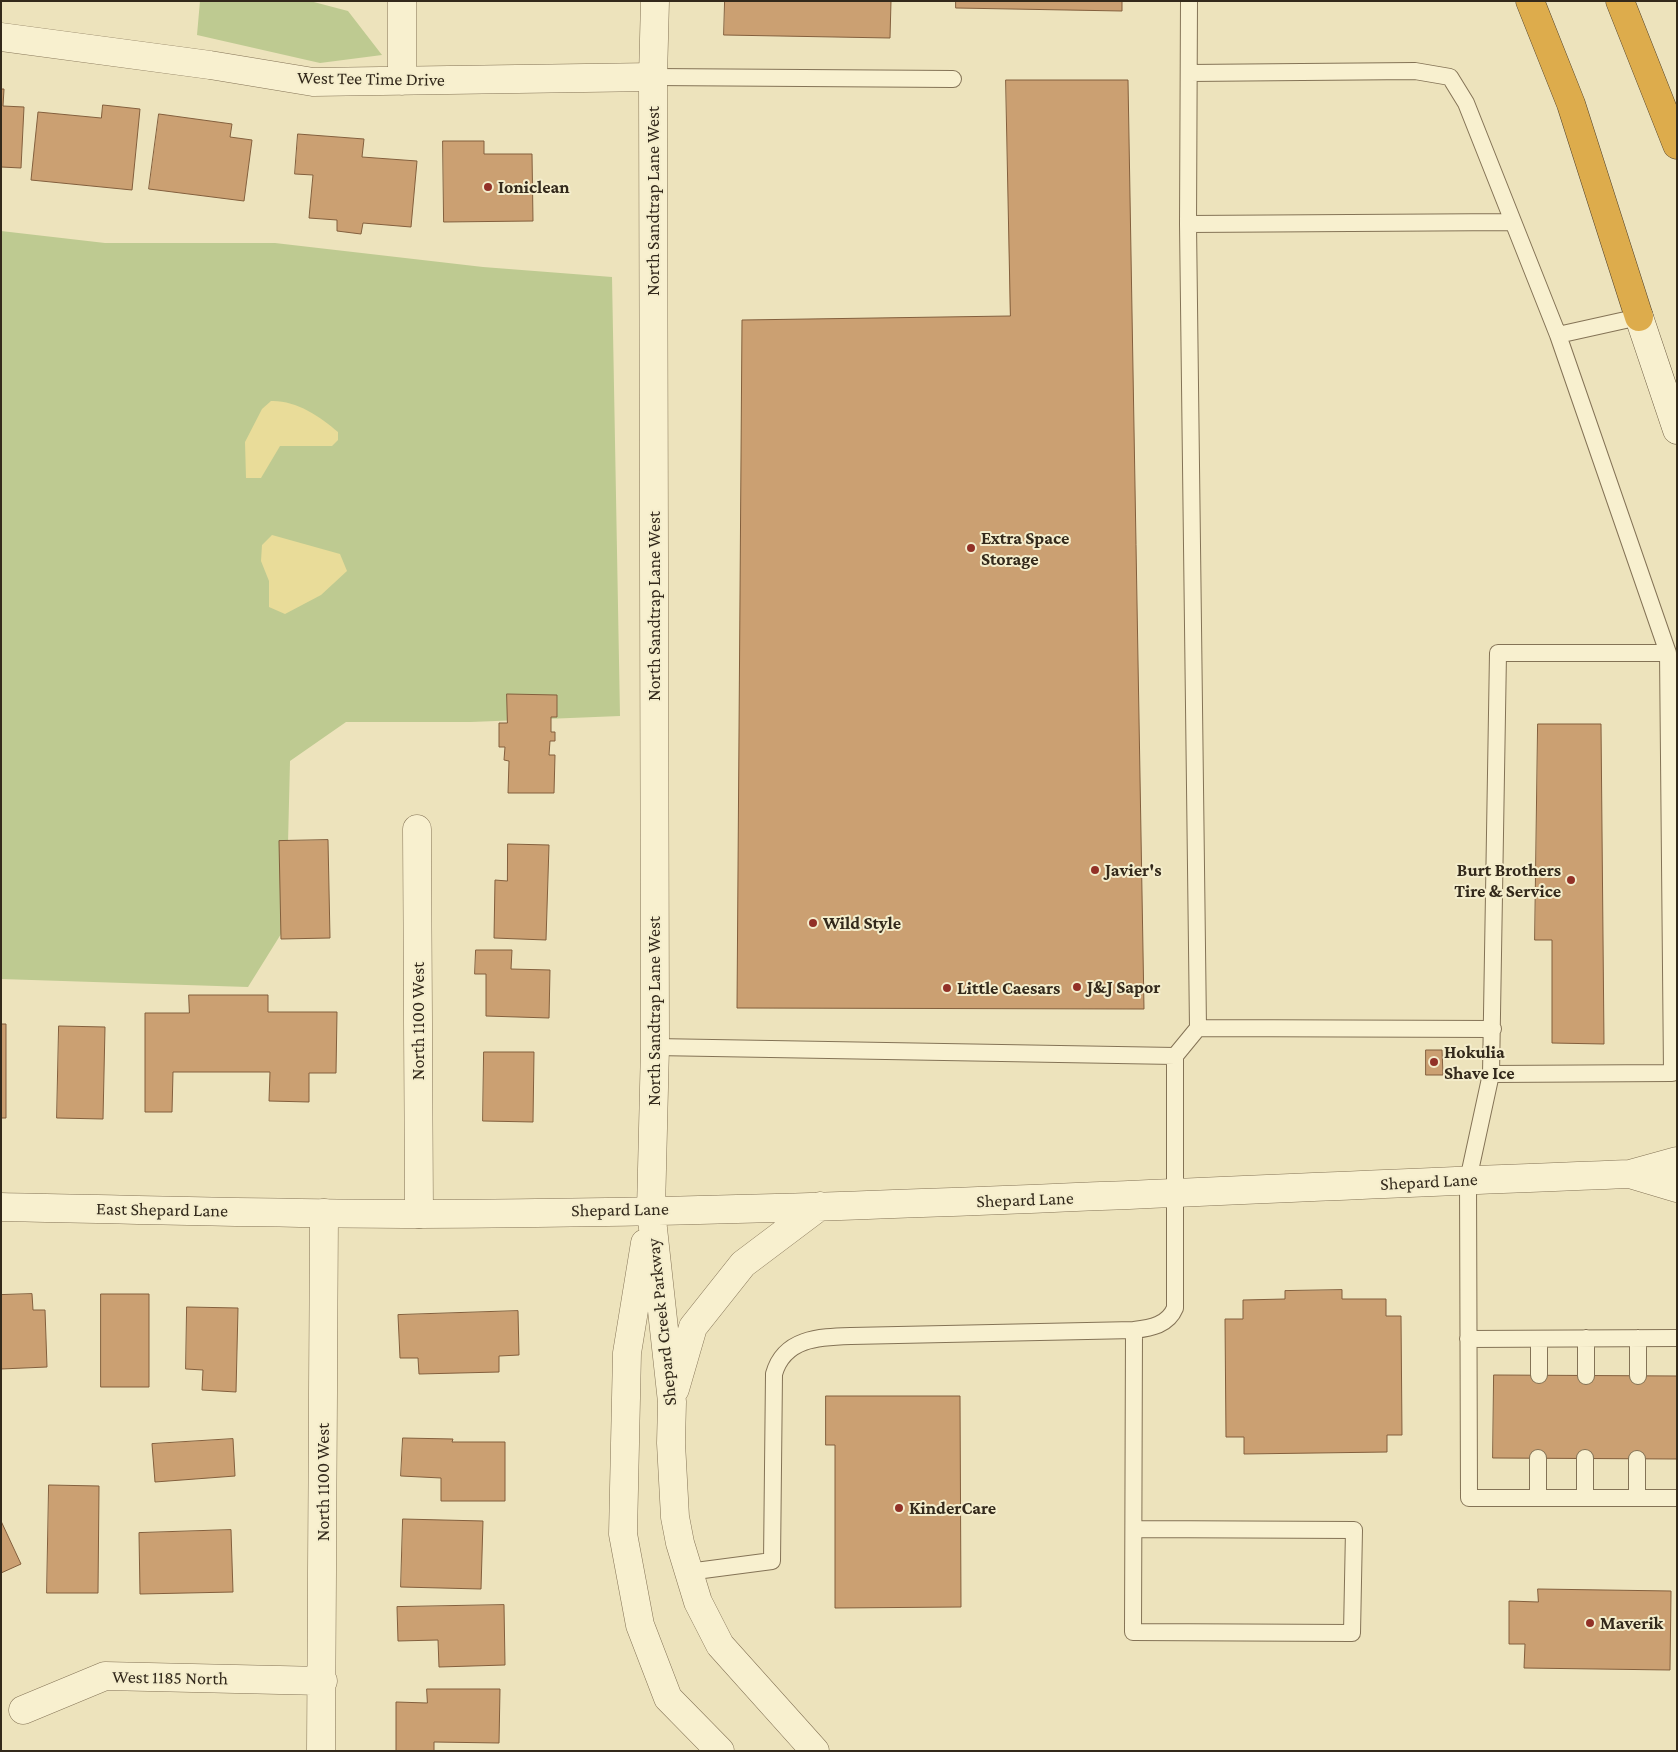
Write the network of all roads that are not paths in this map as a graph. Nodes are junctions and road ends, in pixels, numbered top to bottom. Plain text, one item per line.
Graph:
1 (402, 1) edge
2 (655, 1) edge
3 (1189, 1) edge
4 (1530, 1) edge
5 (1620, 1) edge
6 (1, 37) edge
7 (1189, 73) junction
8 (653, 77) junction
9 (953, 79) dead end
10 (402, 81) junction
11 (1677, 145) edge
12 (1513, 222) junction
13 (1188, 224) junction
14 (1639, 316) junction
15 (1558, 335) junction
16 (1677, 430) edge
17 (1668, 654) junction
18 (417, 829) dead end
19 (1198, 1028) junction
20 (1493, 1029) junction
21 (655, 1047) junction
22 (1175, 1056) junction
23 (1491, 1074) junction
24 (1677, 1161) edge
25 (1630, 1174) junction
26 (1468, 1180) junction
27 (1677, 1188) edge
28 (1176, 1195) junction
29 (820, 1206) junction
30 (1, 1207) edge
31 (651, 1210) junction
32 (324, 1213) junction
33 (419, 1214) junction
34 (1134, 1330) junction
35 (1586, 1338) junction
36 (1638, 1338) junction
37 (1677, 1338) edge
38 (1468, 1339) junction
39 (1539, 1339) junction
40 (1539, 1375) dead end
41 (1586, 1376) dead end
42 (1638, 1376) dead end
43 (672, 1402) junction
44 (1538, 1458) dead end
45 (1585, 1458) dead end
46 (1637, 1459) dead end
47 (1538, 1498) junction
48 (1585, 1498) junction
49 (1637, 1498) junction
50 (1677, 1498) edge
51 (1134, 1528) junction
52 (688, 1572) junction
53 (323, 1681) junction
54 (23, 1710) dead end
55 (321, 1751) edge
56 (720, 1751) edge
57 (815, 1751) edge

1 - 10 street
2 - 8 street, North Sandtrap Lane West
3 - 7 lane
4 - 14 highway
5 - 11 highway
6 - 10 street, West Tee Time Drive
7 - 12 lane
7 - 13 lane
8 - 9 lane
8 - 10 street, West Tee Time Drive
8 - 21 street, North Sandtrap Lane West
12 - 13 lane
12 - 15 lane
13 - 19 lane
14 - 15 lane
14 - 16 street
15 - 17 lane
17 - 20 lane
17 - 23 lane
18 - 33 street, North 1100 West
19 - 20 lane
19 - 22 lane
20 - 23 lane
21 - 22 lane
21 - 31 street, North Sandtrap Lane West
22 - 28 lane
23 - 26 lane
24 - 25 street, Shepard Lane
25 - 26 street, Shepard Lane
25 - 27 street, Shepard Lane
26 - 28 street, Shepard Lane
26 - 38 lane
28 - 29 street, Shepard Lane
28 - 34 lane
29 - 31 street, Shepard Lane
29 - 43 street
30 - 32 street, East Shepard Lane
31 - 33 street, Shepard Lane
31 - 43 street, Shepard Creek Parkway
31 - 56 street, Shepard Creek Parkway
32 - 33 street, East Shepard Lane
32 - 53 street, North 1100 West
34 - 51 lane
34 - 52 lane
35 - 36 lane
35 - 39 lane
35 - 41 lane
36 - 37 lane
36 - 42 lane
38 - 39 lane
38 - 47 lane
39 - 40 lane
43 - 52 street, Shepard Creek Parkway
44 - 47 lane
45 - 48 lane
46 - 49 lane
47 - 48 lane
48 - 49 lane
49 - 50 lane
51 - 51 lane
52 - 57 street, Shepard Creek Parkway
53 - 54 street, West 1185 North
53 - 55 street, North 1100 West

